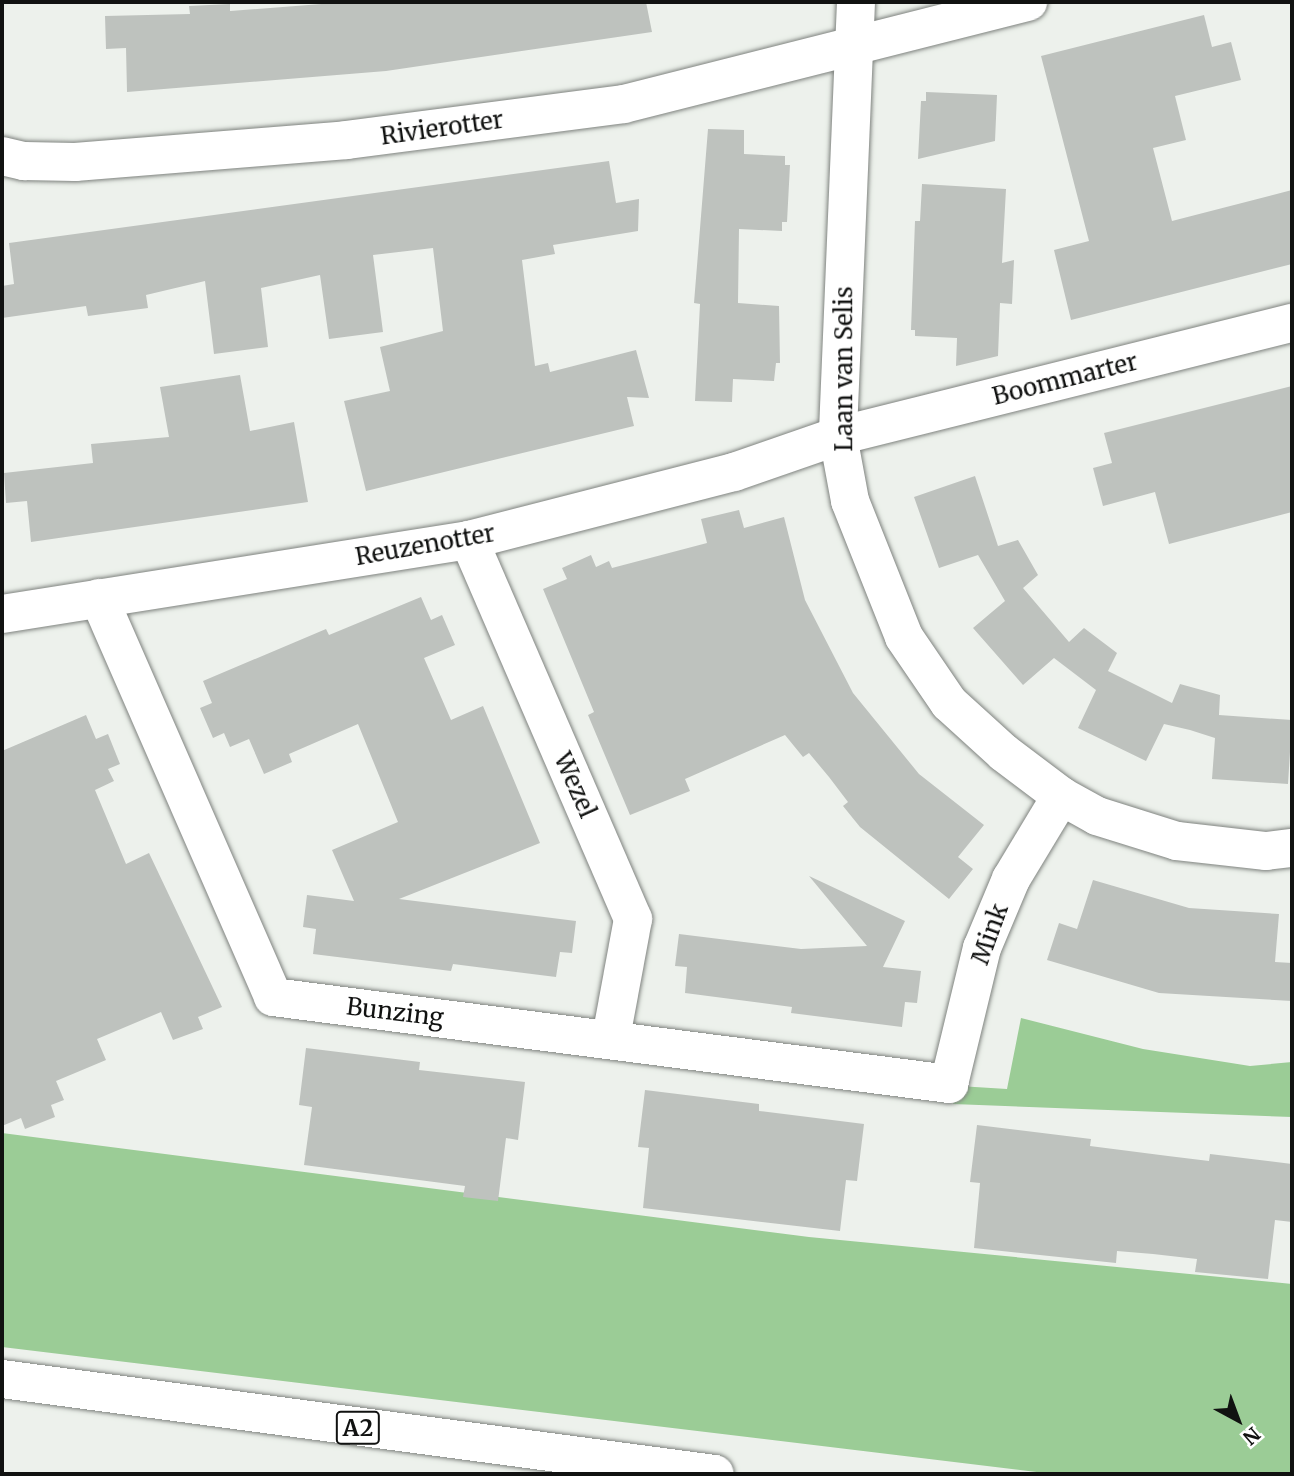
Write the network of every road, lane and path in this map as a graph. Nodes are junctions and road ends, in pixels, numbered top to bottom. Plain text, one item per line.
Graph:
1 (856, 2) edge
2 (1028, 2) edge
3 (853, 49) junction
4 (9, 164) edge
5 (1292, 323) edge
6 (838, 436) junction
7 (469, 540) junction
8 (99, 598) junction
9 (2, 614) edge
10 (1061, 796) junction
11 (1292, 848) edge
12 (611, 1038) junction
13 (949, 1084) joint
14 (2, 1379) edge
15 (715, 1474) edge

1 - 3 main road, Laan van Selis
2 - 3 main road, Rivierotter
3 - 4 main road, Rivierotter
3 - 6 main road, Laan van Selis
5 - 6 main road, Boommarter
6 - 7 main road, Reuzenotter
6 - 10 main road, Laan van Selis
7 - 8 main road, Reuzenotter
7 - 12 main road, Wezel
8 - 9 main road, Reuzenotter
8 - 12 main road, Bunzing
10 - 11 main road, Laan van Selis
10 - 13 main road, Mink
12 - 13 main road, Bunzing
14 - 15 main road, A2

